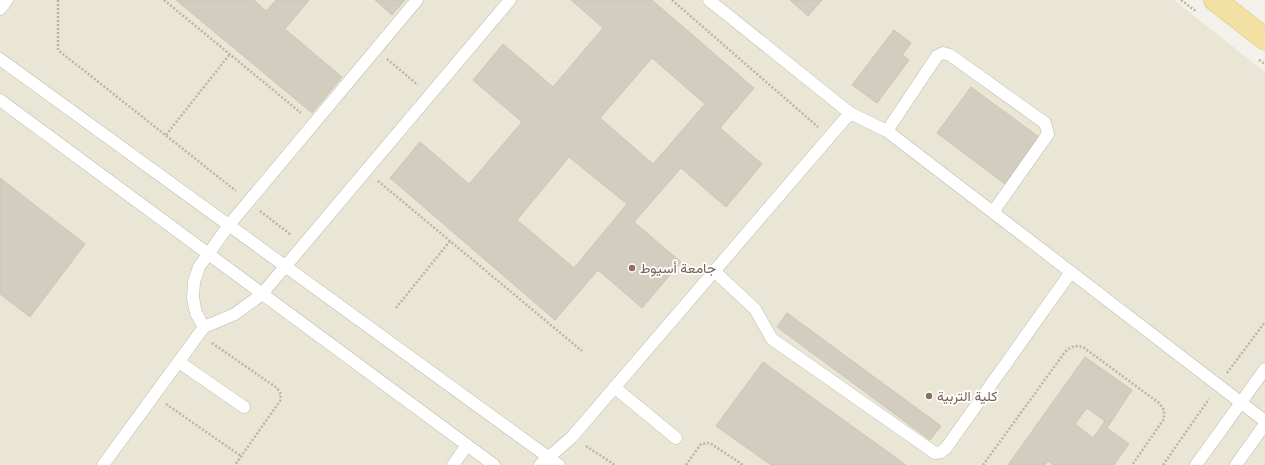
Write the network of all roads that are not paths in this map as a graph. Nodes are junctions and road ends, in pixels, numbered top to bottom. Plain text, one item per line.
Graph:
1 (8, 0) edge
2 (417, 0) edge
3 (510, 0) edge
4 (710, 0) edge
5 (1215, 0) edge
6 (0, 9) edge
7 (1265, 39) edge
8 (0, 59) edge
9 (0, 100) edge
10 (850, 113) junction
11 (887, 131) junction
12 (993, 212) junction
13 (229, 225) junction
14 (208, 254) junction
15 (285, 266) junction
16 (714, 271) junction
17 (1071, 272) junction
18 (262, 294) junction
19 (204, 327) junction
20 (178, 362) junction
21 (1265, 369) edge
22 (614, 387) junction
23 (1241, 402) junction
24 (244, 407) dead end
25 (1265, 422) edge
26 (676, 438) dead end
27 (467, 445) junction
28 (544, 462) edge
29 (1239, 464) edge
30 (103, 465) edge
31 (453, 465) edge
32 (494, 465) edge
33 (559, 465) edge
34 (1196, 465) edge

1 - 6 lane
2 - 13 lane
3 - 15 lane
4 - 10 lane
5 - 7 main road
8 - 13 lane
9 - 14 lane
10 - 11 lane
10 - 16 lane
11 - 12 lane
11 - 12 lane
12 - 17 lane
13 - 14 lane
13 - 15 lane
14 - 18 lane
14 - 19 lane
15 - 18 lane
15 - 28 lane
16 - 17 lane
16 - 22 lane
17 - 23 lane
18 - 19 lane
18 - 27 lane
19 - 20 lane
20 - 24 lane
20 - 30 lane
21 - 23 lane
22 - 26 lane
22 - 28 lane
23 - 25 lane
23 - 34 lane
25 - 29 lane
27 - 31 lane
27 - 32 lane
28 - 33 lane

